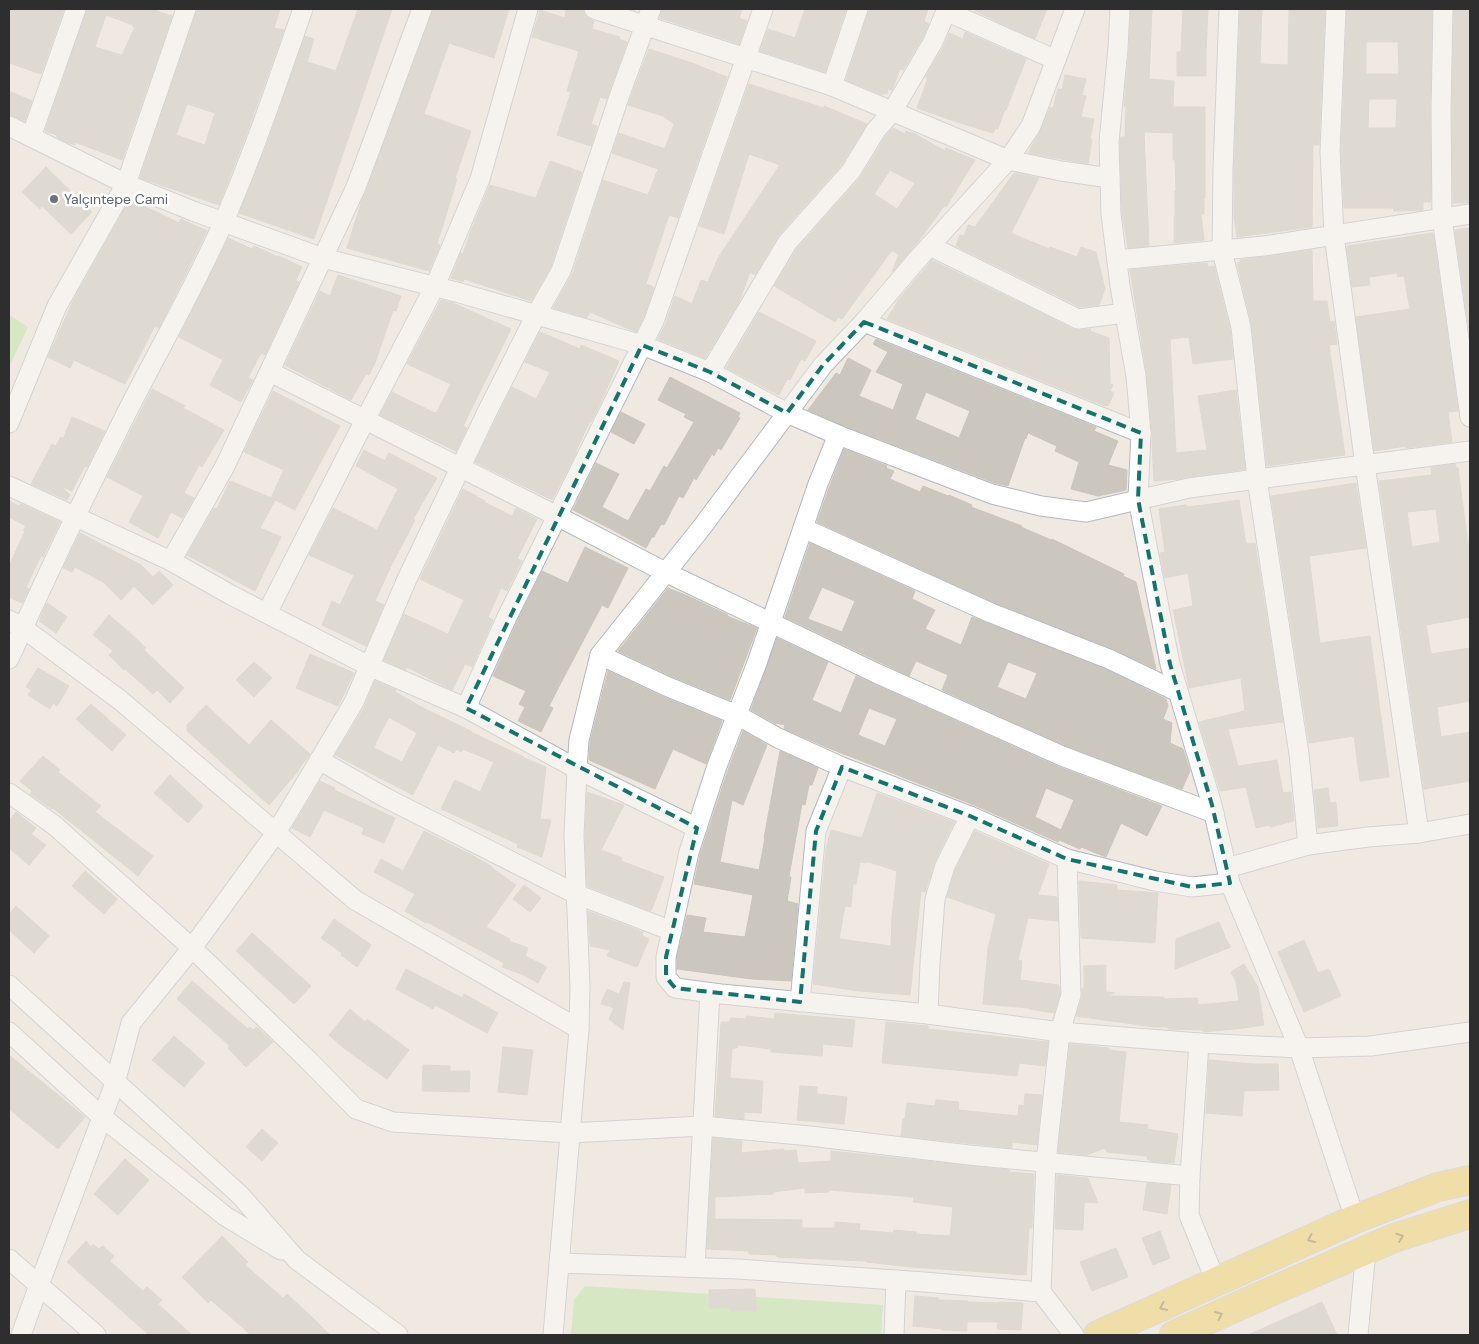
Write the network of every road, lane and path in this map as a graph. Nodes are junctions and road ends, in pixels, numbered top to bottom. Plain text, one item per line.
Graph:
1 (76, 9) edge
2 (186, 9) edge
3 (303, 9) edge
4 (422, 9) edge
5 (528, 9) edge
6 (594, 9) edge
7 (763, 9) edge
8 (858, 9) edge
9 (1075, 9) edge
10 (1120, 9) edge
11 (1229, 9) edge
12 (1336, 9) edge
13 (1443, 9) edge
14 (946, 10) edge
15 (648, 17) edge
16 (746, 59) junction
17 (1056, 60) junction
18 (832, 86) junction
19 (892, 112) junction
20 (9, 126) edge
21 (31, 137) junction
22 (1008, 160) junction
23 (1110, 178) junction
24 (126, 184) junction
25 (1470, 214) edge
26 (1442, 218) junction
27 (224, 222) junction
28 (1334, 235) junction
29 (930, 246) junction
30 (1222, 250) junction
31 (324, 258) junction
32 (1117, 260) junction
33 (435, 286) junction
34 (1125, 314) junction
35 (536, 315) junction
36 (864, 322) junction
37 (642, 345) junction
38 (270, 372) junction
39 (710, 372) junction
40 (787, 413) junction
41 (1470, 417) edge
42 (364, 420) junction
43 (9, 423) edge
44 (1141, 433) junction
45 (838, 435) junction
46 (1470, 451) edge
47 (1365, 465) junction
48 (460, 468) junction
49 (1257, 479) junction
50 (9, 486) edge
51 (1138, 499) junction
52 (75, 516) junction
53 (557, 516) junction
54 (803, 528) junction
55 (172, 561) junction
56 (665, 572) junction
57 (267, 613) junction
58 (770, 623) junction
59 (16, 624) edge
60 (600, 655) junction
61 (9, 659) edge
62 (369, 666) junction
63 (1178, 692) junction
64 (466, 708) junction
65 (737, 715) junction
66 (319, 760) junction
67 (842, 767) junction
68 (577, 769) junction
69 (9, 793) edge
70 (1214, 813) junction
71 (970, 816) junction
72 (1470, 824) edge
73 (697, 828) junction
74 (276, 833) junction
75 (1419, 833) junction
76 (1308, 846) junction
77 (1067, 859) junction
78 (1228, 875) junction
79 (576, 894) junction
80 (672, 930) junction
81 (192, 948) junction
82 (9, 985) edge
83 (710, 993) junction
84 (800, 1002) junction
85 (928, 1014) junction
86 (579, 1029) junction
87 (9, 1032) edge
88 (1060, 1032) junction
89 (1470, 1032) edge
90 (1199, 1043) junction
91 (1299, 1048) junction
92 (115, 1082) junction
93 (102, 1117) junction
94 (702, 1126) junction
95 (570, 1133) junction
96 (1046, 1162) junction
97 (1190, 1176) junction
98 (1470, 1180) edge
99 (1470, 1214) edge
100 (1355, 1219) junction
101 (1366, 1250) junction
102 (9, 1259) edge
103 (297, 1260) junction
104 (559, 1263) junction
105 (694, 1267) junction
106 (896, 1280) junction
107 (1216, 1282) junction
108 (38, 1285) junction
109 (1041, 1292) junction
110 (21, 1335) edge
111 (96, 1335) edge
112 (398, 1335) edge
113 (553, 1335) edge
114 (894, 1335) edge
115 (1074, 1335) edge
116 (1098, 1335) edge
117 (1174, 1335) edge
118 (1358, 1335) edge

1 - 21 street
2 - 24 street
3 - 27 street
4 - 31 street
5 - 33 street
6 - 15 street
7 - 16 street
8 - 18 street
9 - 17 street
10 - 23 street
11 - 30 street
12 - 28 street
13 - 26 street
14 - 17 street
14 - 19 street
15 - 16 street
15 - 35 street
16 - 18 street
16 - 37 street
17 - 22 street
18 - 19 street
19 - 22 street
19 - 39 street
20 - 21 street
21 - 24 street
22 - 23 street
22 - 29 street
23 - 32 street
24 - 27 street
24 - 43 street
25 - 26 street
26 - 28 street
26 - 41 street
27 - 31 street
27 - 52 street
28 - 30 street
28 - 47 street
29 - 34 street
29 - 36 street
30 - 32 street
30 - 49 street
31 - 33 street
31 - 38 street
32 - 34 street
33 - 35 street
33 - 42 street
34 - 44 street
35 - 37 street
35 - 48 street
36 - 40 street
36 - 44 street
37 - 39 street
37 - 53 street
38 - 42 street
38 - 55 street
39 - 40 street
40 - 45 street
40 - 56 street
42 - 48 street
42 - 57 street
44 - 51 street
45 - 51 street
45 - 54 street
46 - 47 street
47 - 49 street
47 - 75 street
48 - 53 street
48 - 62 street
49 - 51 street
49 - 76 street
50 - 52 street
51 - 63 street
52 - 55 street
52 - 59 street
53 - 56 street
53 - 64 street
54 - 58 street
54 - 63 street
55 - 57 street
56 - 58 street
56 - 60 street
57 - 62 street
58 - 65 street
58 - 70 street
59 - 61 street
59 - 74 street
60 - 65 street
60 - 68 street
62 - 64 street
62 - 66 street
63 - 70 street
64 - 68 street
65 - 67 street
65 - 73 street
66 - 74 street
66 - 79 street
67 - 71 street
67 - 84 street
68 - 73 street
68 - 79 street
69 - 81 street
70 - 78 street
71 - 77 street
71 - 85 street
72 - 75 street
73 - 80 street
74 - 81 street
74 - 86 street
75 - 76 street
76 - 78 street
77 - 78 street
77 - 88 street
78 - 91 street
79 - 80 street
79 - 86 street
80 - 83 street
81 - 92 street
81 - 95 street
82 - 92 street
83 - 84 street
83 - 94 street
84 - 85 street
85 - 88 street
86 - 95 street
87 - 93 street
88 - 90 street
88 - 96 street
89 - 91 street
90 - 91 street
90 - 97 street
91 - 100 street
92 - 93 street
92 - 103 street
93 - 103 street
93 - 108 street
94 - 95 street
94 - 96 street
94 - 105 street
95 - 104 street
96 - 97 street
96 - 109 street
97 - 107 street
98 - 100 main road
101 -> 99 main road
100 -> 107 main road
117 -> 101 main road
101 - 118 street
102 - 108 street
103 - 112 street
104 - 105 street
104 - 113 street
105 - 106 street
106 - 109 street
106 - 114 street
107 -> 116 main road
108 - 110 street
108 - 111 street
109 - 115 street

